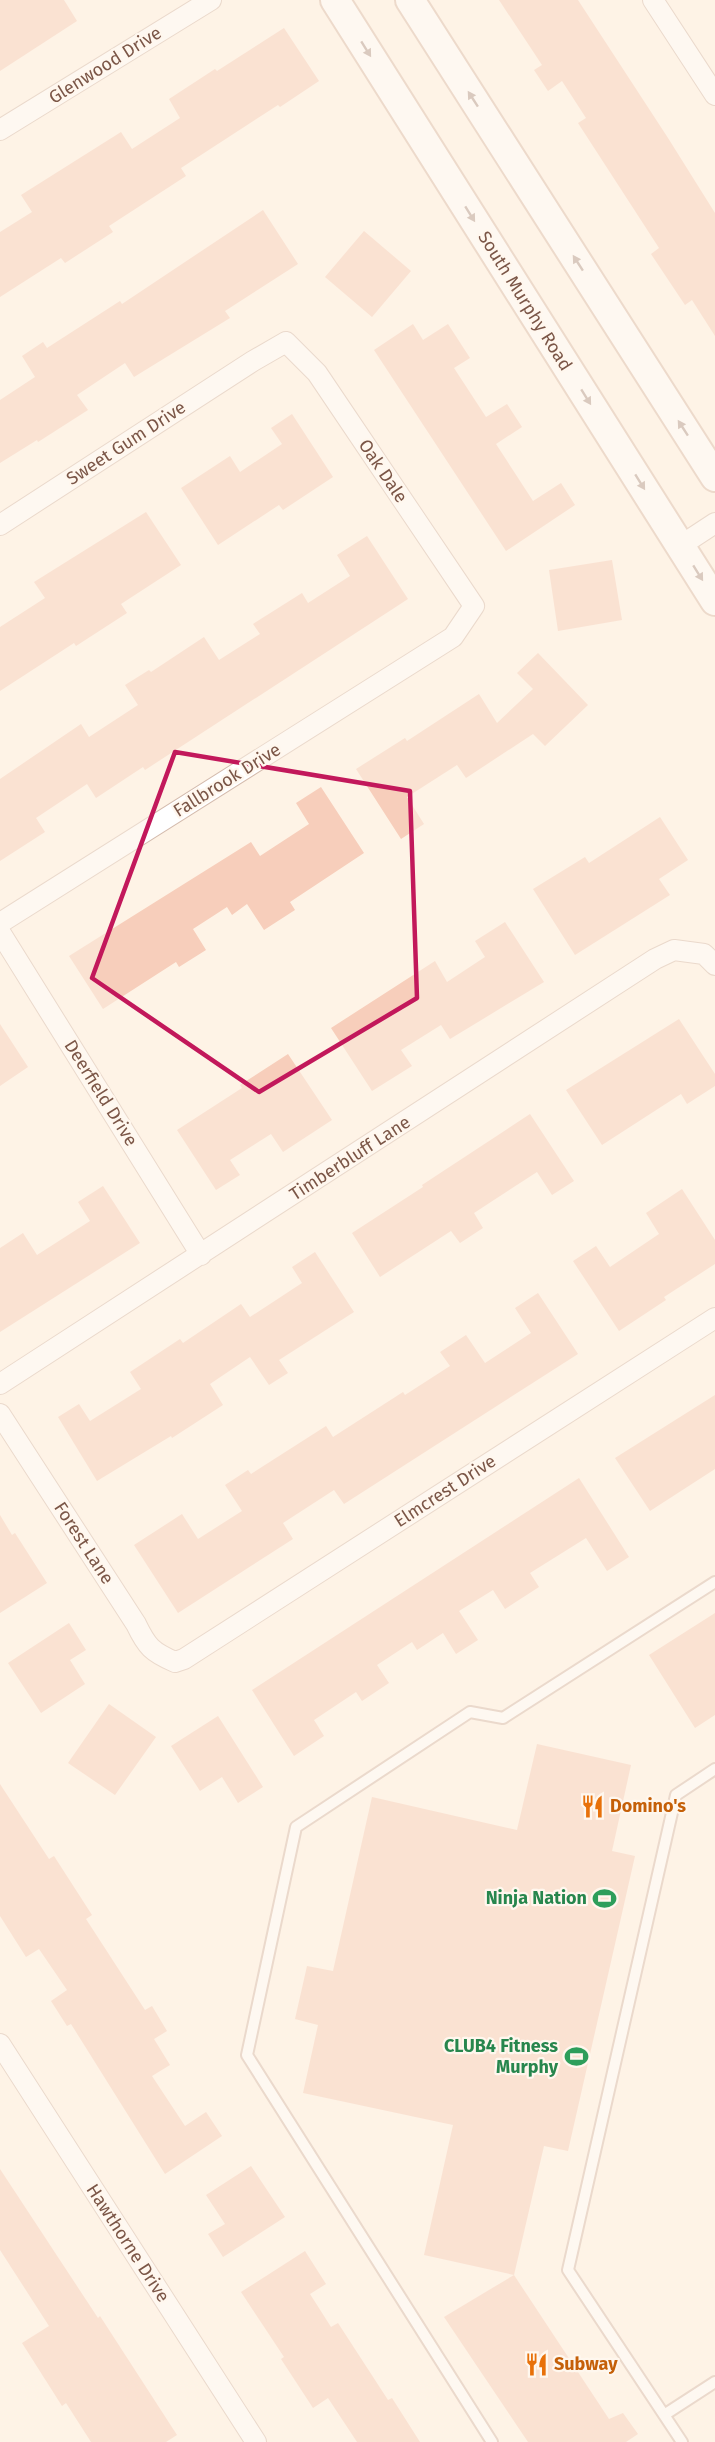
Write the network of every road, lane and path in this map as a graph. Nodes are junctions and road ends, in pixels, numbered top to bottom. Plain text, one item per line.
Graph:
1 (211, 0) edge
2 (335, 0) edge
3 (410, 0) edge
4 (653, 0) edge
5 (715, 95) edge
6 (0, 130) edge
7 (253, 361) joint
8 (715, 477) edge
9 (715, 524) edge
10 (0, 525) edge
11 (680, 546) junction
12 (715, 601) edge
13 (453, 637) joint
14 (0, 923) edge
15 (0, 932) edge
16 (710, 960) edge
17 (201, 1255) junction
18 (715, 1318) edge
19 (0, 1384) edge
20 (0, 1414) edge
21 (715, 1582) edge
22 (175, 1662) joint
23 (715, 1770) edge
24 (0, 2044) edge
25 (715, 2382) edge
26 (664, 2415) junction
27 (256, 2442) edge
28 (492, 2442) edge
29 (682, 2442) edge

1 - 6 street, Glenwood Drive
2 -> 11 main road, South Murphy Road
8 -> 3 main road
4 - 5 street
7 - 10 street, Sweet Gum Drive
7 - 13 street, Oak Dale
9 - 11 street
11 -> 12 main road, South Murphy Road
13 - 14 street, Fallbrook Drive
15 - 17 street, Deerfield Drive
16 - 17 street, Timberbluff Lane
17 - 19 street, Timberbluff Lane
18 - 22 street, Elmcrest Drive
20 - 22 street, Forest Lane
21 - 28 lane
23 - 26 lane
24 - 27 street, Hawthorne Drive
25 - 26 lane
26 - 29 lane

